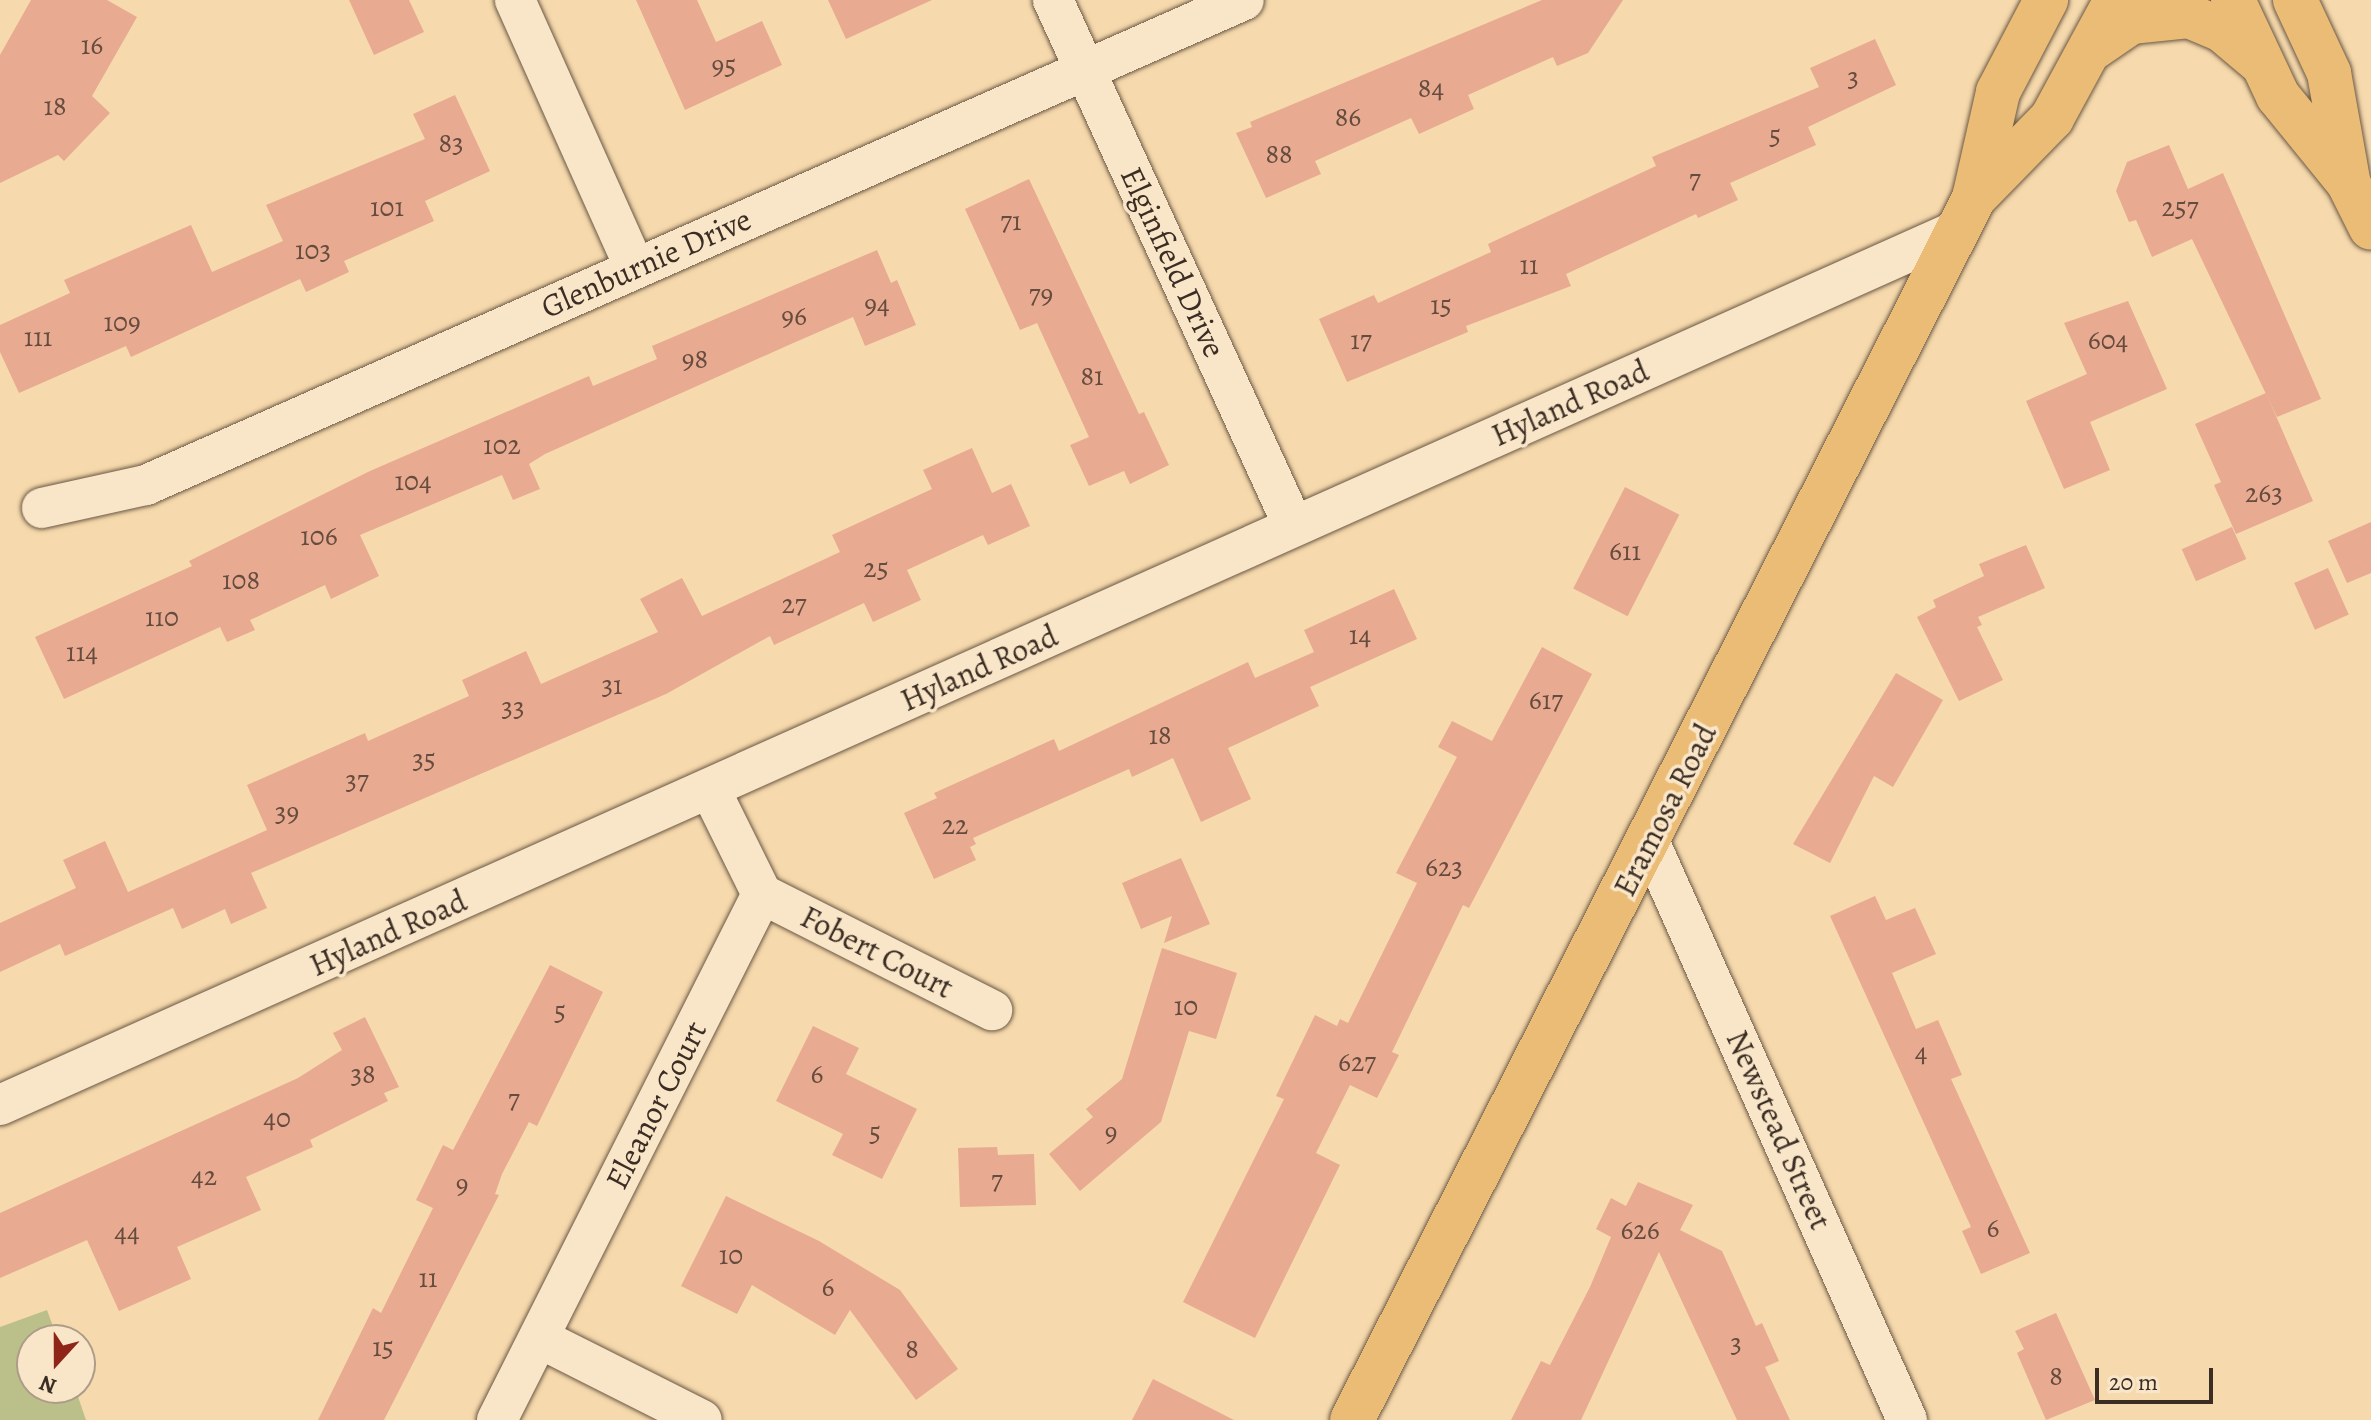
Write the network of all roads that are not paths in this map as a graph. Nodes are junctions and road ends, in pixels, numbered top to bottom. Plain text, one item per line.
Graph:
1 (515, 0) edge
2 (1053, 0) edge
3 (1244, 0) edge
4 (2046, 0) edge
5 (2116, 0) edge
6 (2233, 0) edge
7 (2295, 0) edge
8 (2089, 51) junction
9 (2263, 64) junction
10 (1085, 71) junction
11 (2364, 210) edge
12 (1966, 214) junction
13 (635, 268) junction
14 (42, 508) dead end
15 (1293, 525) junction
16 (710, 789) junction
17 (1649, 841) junction
18 (762, 894) junction
19 (992, 1010) dead end
20 (0, 1105) edge
21 (539, 1338) junction
22 (497, 1420) edge
23 (702, 1420) edge
24 (1352, 1420) edge
25 (1907, 1420) edge

1 - 13 street
2 - 10 street, Elginfield Drive
3 - 10 street, Glenburnie Drive
4 - 12 main road, Eramosa Road
5 - 8 main road, Eramosa Road
6 - 9 main road
7 - 11 main road
8 - 9 main road
8 - 12 main road, Eramosa Road
9 - 11 main road
10 - 13 street, Glenburnie Drive
10 - 15 street, Elginfield Drive
12 - 15 street, Hyland Road
12 - 17 main road, Eramosa Road
13 - 14 street, Glenburnie Drive
15 - 16 street, Hyland Road
16 - 18 street
16 - 20 street, Hyland Road
17 - 24 main road, Eramosa Road
17 - 25 street, Newstead Street
18 - 19 street, Fobert Court
18 - 21 street, Eleanor Court
21 - 22 street, Eleanor Court
21 - 23 street

